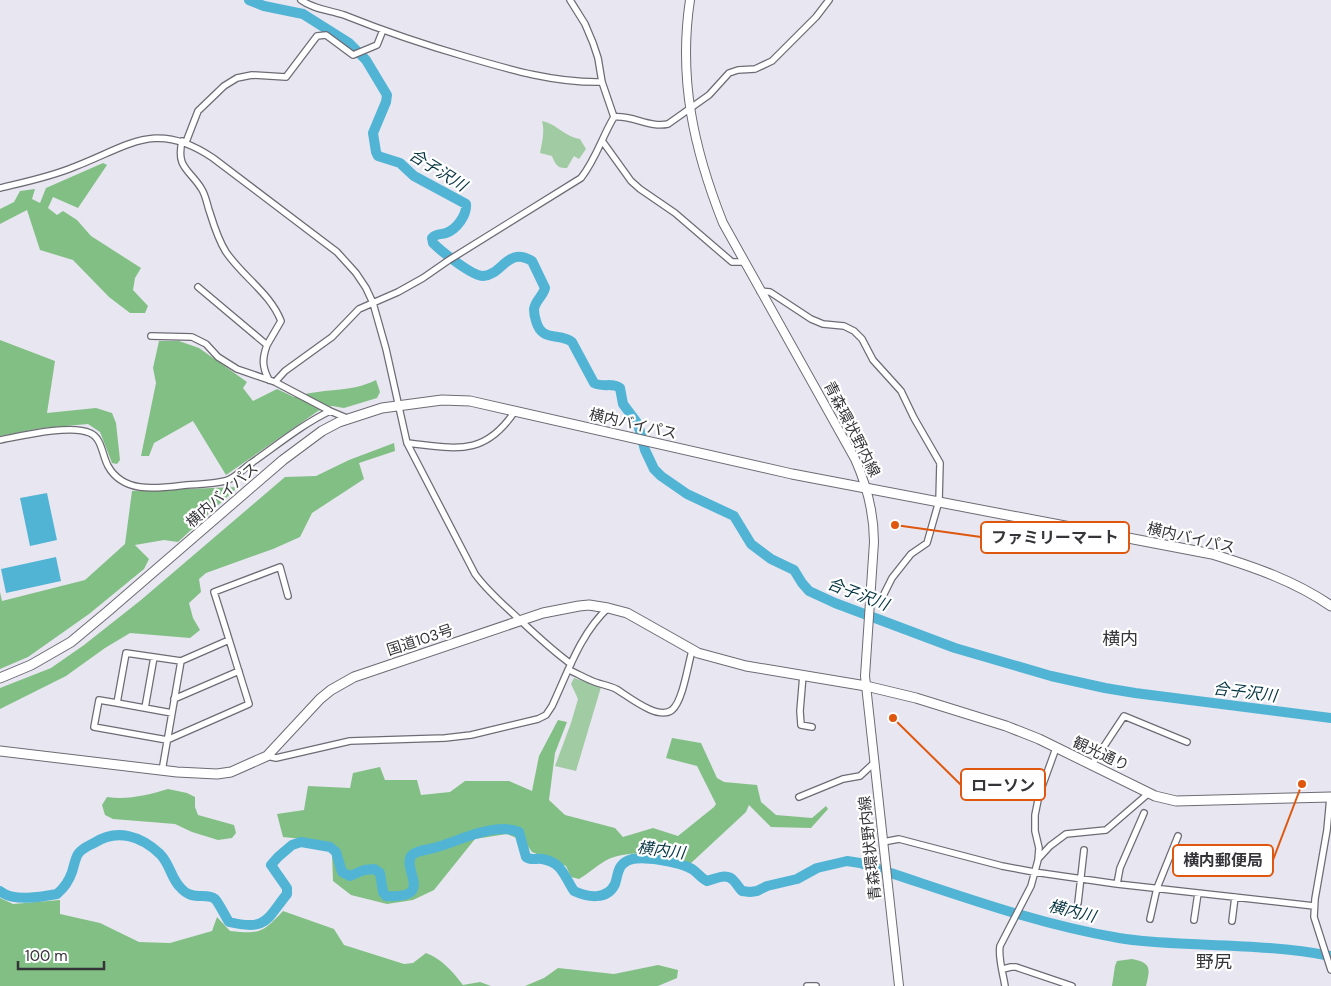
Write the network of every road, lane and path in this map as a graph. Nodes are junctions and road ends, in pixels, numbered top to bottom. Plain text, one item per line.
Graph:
1 (301, 0) edge
2 (570, 0) edge
3 (690, 0) edge
4 (828, 0) edge
5 (383, 30) junction
6 (602, 82) junction
7 (690, 108) junction
8 (614, 117) junction
9 (184, 142) junction
10 (603, 142) junction
11 (0, 188) edge
12 (744, 262) junction
13 (198, 287) dead end
14 (760, 292) junction
15 (373, 303) junction
16 (151, 336) dead end
17 (266, 345) junction
18 (269, 380) junction
19 (275, 382) junction
20 (400, 407) junction
21 (515, 411) junction
22 (330, 412) junction
23 (349, 419) junction
24 (0, 440) edge
25 (407, 443) junction
26 (868, 489) junction
27 (939, 501) junction
28 (288, 596) dead end
29 (870, 606) junction
30 (1331, 606) edge
31 (608, 608) junction
32 (520, 620) junction
33 (229, 640) junction
34 (692, 651) junction
35 (154, 657) junction
36 (181, 661) junction
37 (570, 667) junction
38 (239, 671) junction
39 (803, 675) junction
40 (0, 678) edge
41 (866, 686) junction
42 (174, 699) junction
43 (117, 703) junction
44 (145, 708) junction
45 (172, 713) junction
46 (812, 727) dead end
47 (167, 740) junction
48 (1187, 742) dead end
49 (1056, 748) junction
50 (0, 751) edge
51 (267, 756) junction
52 (874, 763) junction
53 (1092, 766) junction
54 (162, 770) junction
55 (1149, 793) junction
56 (799, 797) dead end
57 (1330, 797) edge
58 (1144, 813) dead end
59 (1178, 836) dead end
60 (883, 842) junction
61 (1084, 850) dead end
62 (1038, 860) junction
63 (1034, 872) junction
64 (1081, 879) junction
65 (1117, 884) junction
66 (1156, 888) junction
67 (1198, 893) junction
68 (1235, 897) junction
69 (1078, 903) dead end
70 (1314, 906) junction
71 (1150, 919) dead end
72 (1194, 920) dead end
73 (1232, 921) dead end
74 (1003, 969) junction
75 (1331, 970) edge
76 (807, 986) edge
77 (816, 986) edge
78 (899, 986) edge
79 (1005, 986) edge
80 (1072, 986) edge

1 - 5 street
2 - 6 street
3 - 7 main road, 青森環状野内線
4 - 7 street
5 - 6 street
5 - 9 street
6 - 8 street
7 - 8 street
7 - 12 main road, 青森環状野内線
8 - 10 street
9 - 11 street
9 - 15 street
9 - 17 street
10 - 12 street
10 - 15 street
12 - 14 main road, 青森環状野内線
13 - 17 street
14 - 26 main road, 青森環状野内線
14 - 27 street
15 - 19 street
15 - 20 street
16 - 18 street
17 - 18 street
18 - 19 street
19 - 22 street
20 - 21 highway, 横内バイパス
20 - 23 highway, 横内バイパス
20 - 25 street
21 - 25 street
21 - 26 highway, 横内バイパス
22 - 23 street
22 - 24 street
23 - 40 highway, 横内バイパス
25 - 32 street
26 - 27 highway, 横内バイパス
26 - 29 main road, 青森環状野内線
27 - 29 street
27 - 30 highway, 横内バイパス
28 - 33 street
29 - 41 main road, 青森環状野内線
31 - 32 highway, 国道103号
31 - 34 highway, 国道103号
31 - 37 street
32 - 37 street
32 - 51 highway, 国道103号
33 - 36 street
33 - 38 street
34 - 37 street
34 - 39 highway, 国道103号
35 - 36 street
35 - 43 street
35 - 44 street
36 - 42 street
37 - 51 street
38 - 42 street
38 - 47 street
39 - 41 highway, 国道103号
39 - 46 street
41 - 49 highway, 観光通り
41 - 52 main road, 青森環状野内線
42 - 45 street
43 - 44 street
43 - 47 street
44 - 45 street
45 - 47 street
47 - 54 street
48 - 53 street
49 - 53 highway, 観光通り
49 - 62 street
50 - 54 highway, 国道103号
51 - 54 highway, 国道103号
52 - 56 street
52 - 60 main road, 青森環状野内線
53 - 55 highway, 観光通り
55 - 57 highway, 観光通り
55 - 62 street
57 - 70 street
58 - 65 street
59 - 66 street
60 - 63 street
60 - 78 main road, 青森環状野内線
61 - 64 street
62 - 63 street
63 - 64 street
63 - 74 street
64 - 65 street
64 - 69 street
65 - 66 street
66 - 67 street
66 - 71 street
67 - 68 street
67 - 72 street
68 - 70 street
68 - 73 street
70 - 75 street
74 - 79 street
74 - 80 street
76 - 77 street

